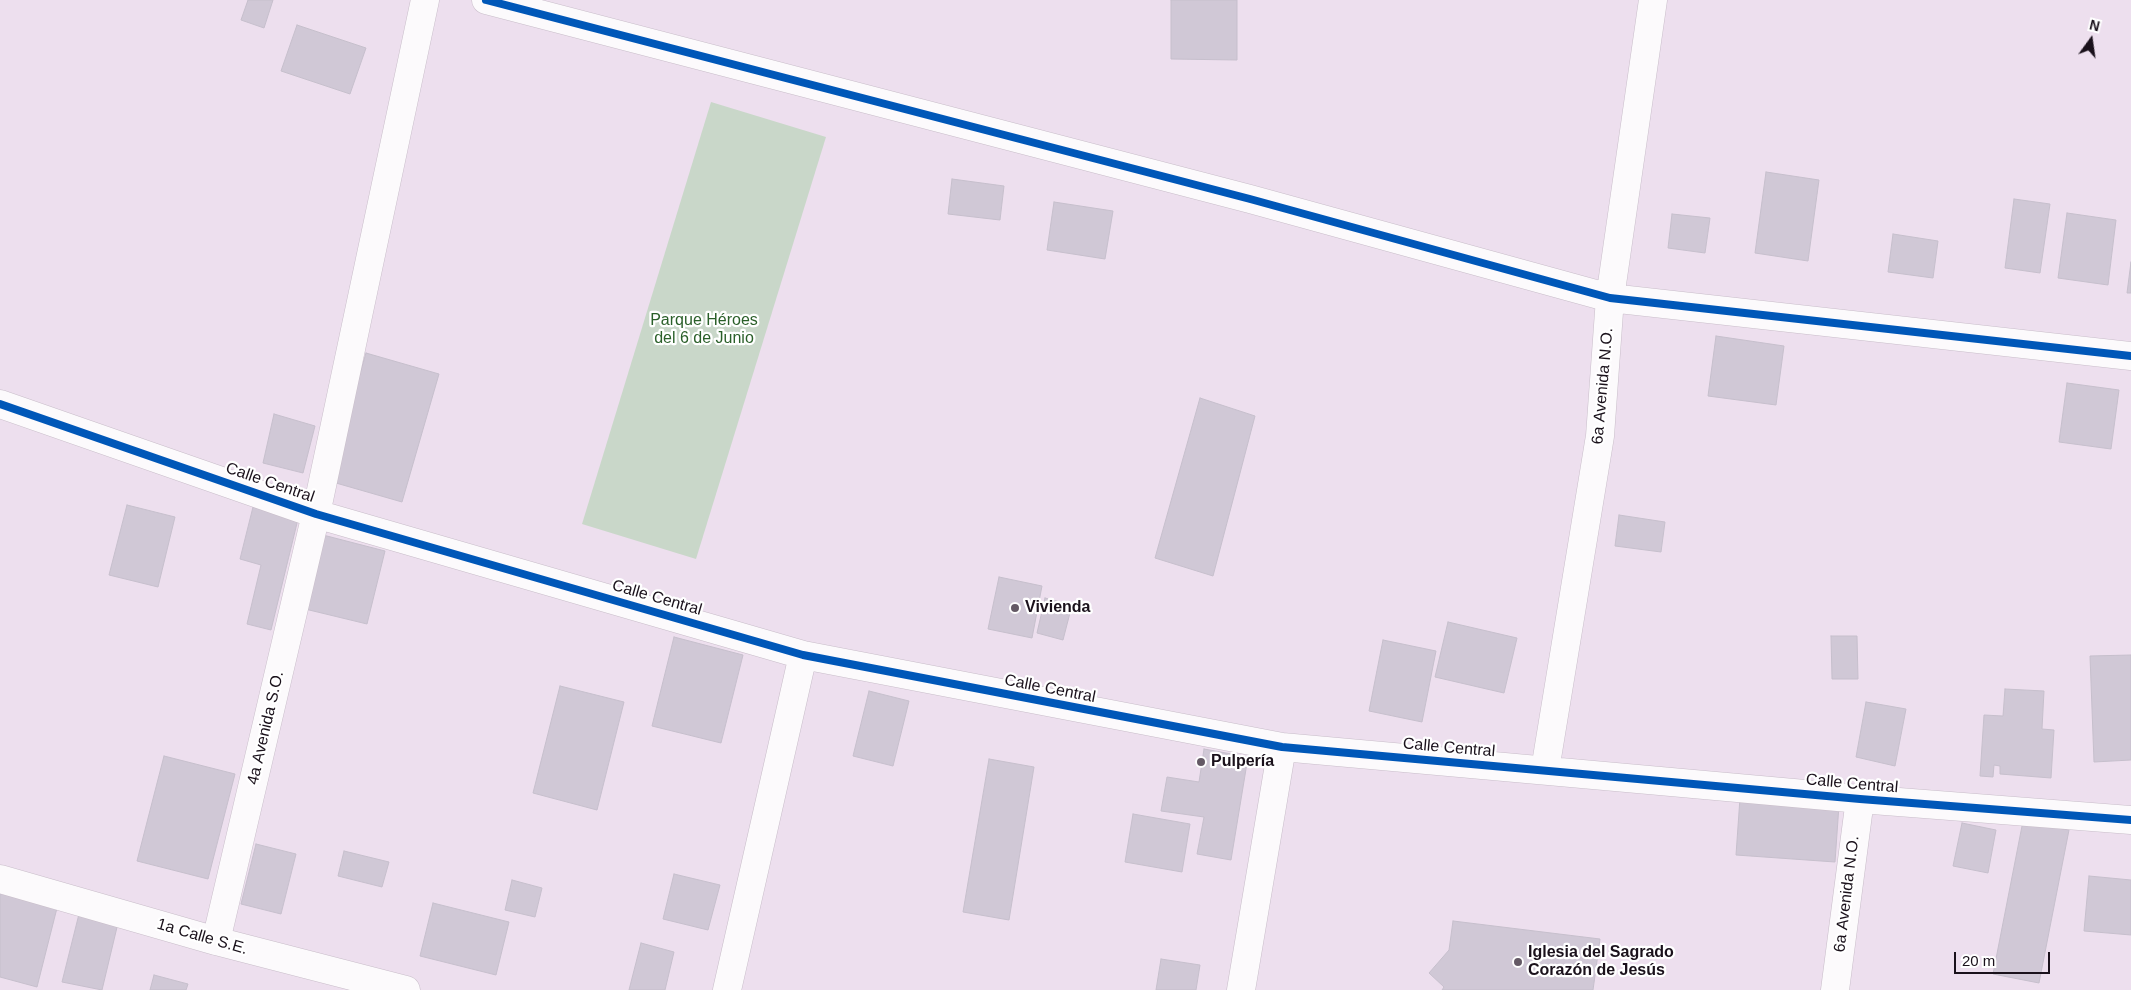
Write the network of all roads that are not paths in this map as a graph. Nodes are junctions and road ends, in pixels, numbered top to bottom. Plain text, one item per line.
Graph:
1 (426, 0) edge
2 (486, 0) edge
3 (1653, 0) edge
4 (1610, 298) junction
5 (2131, 356) edge
6 (0, 404) edge
7 (316, 514) junction
8 (803, 655) junction
9 (1282, 747) junction
10 (1545, 770) junction
11 (1860, 799) junction
12 (2131, 820) edge
13 (0, 878) edge
14 (216, 941) junction
15 (406, 990) edge
16 (727, 990) edge
17 (1241, 990) edge
18 (1836, 990) edge

1 - 7 street, 4a Avenida S.O.
2 - 4 street
3 - 4 street, 6a Avenida N.O.
4 - 5 street
4 - 10 street, 6a Avenida N.O.
6 - 7 street, Calle Central
7 - 8 street, Calle Central
7 - 14 street, 4a Avenida S.O.
8 - 9 street, Calle Central
8 - 16 street
9 - 10 street, Calle Central
9 - 17 street
10 - 11 street, Calle Central
11 - 12 street, Calle Central
11 - 18 street, 6a Avenida N.O.
13 - 14 street, 1a Calle S.E.
14 - 15 street, 1a Calle S.E.

